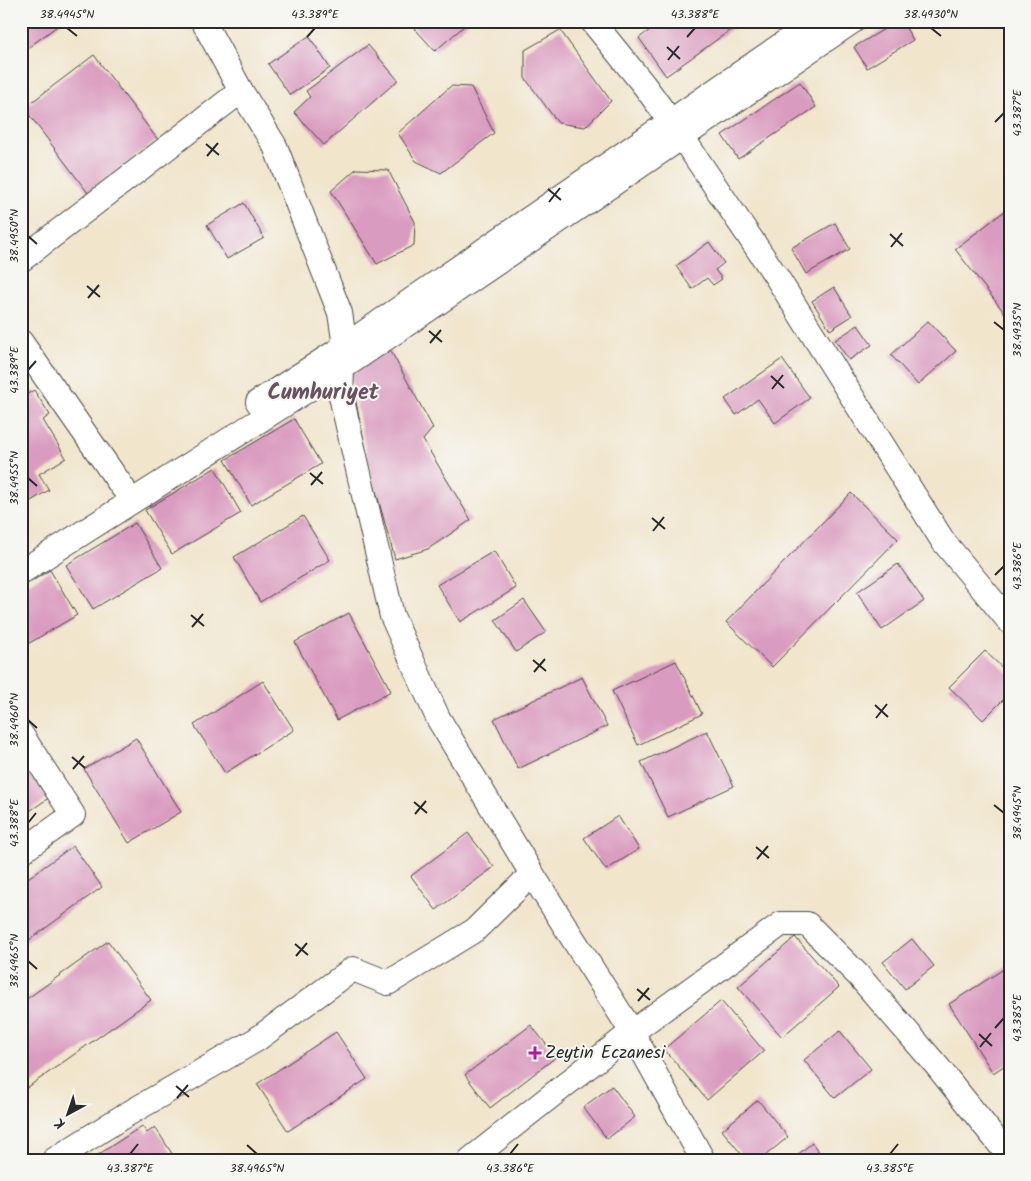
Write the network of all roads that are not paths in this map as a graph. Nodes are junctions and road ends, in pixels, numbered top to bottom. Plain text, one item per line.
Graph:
1 (203, 21) edge
2 (592, 21) edge
3 (816, 21) edge
4 (853, 21) edge
5 (241, 91) junction
6 (677, 130) junction
7 (21, 260) edge
8 (21, 342) edge
9 (343, 357) junction
10 (123, 488) junction
11 (21, 554) edge
12 (21, 572) edge
13 (1010, 622) edge
14 (21, 734) edge
15 (21, 852) edge
16 (532, 874) junction
17 (632, 1032) junction
18 (1010, 1157) edge
19 (54, 1160) edge
20 (470, 1160) edge
21 (703, 1160) edge

1 - 5 street
2 - 6 street
3 - 6 street
4 - 6 street
5 - 7 street
5 - 9 street
6 - 9 street
6 - 13 street
8 - 10 street
9 - 10 street
9 - 12 street
9 - 16 street
10 - 11 street
14 - 15 street
16 - 17 street
16 - 19 street
17 - 18 street
17 - 20 street
17 - 21 street

